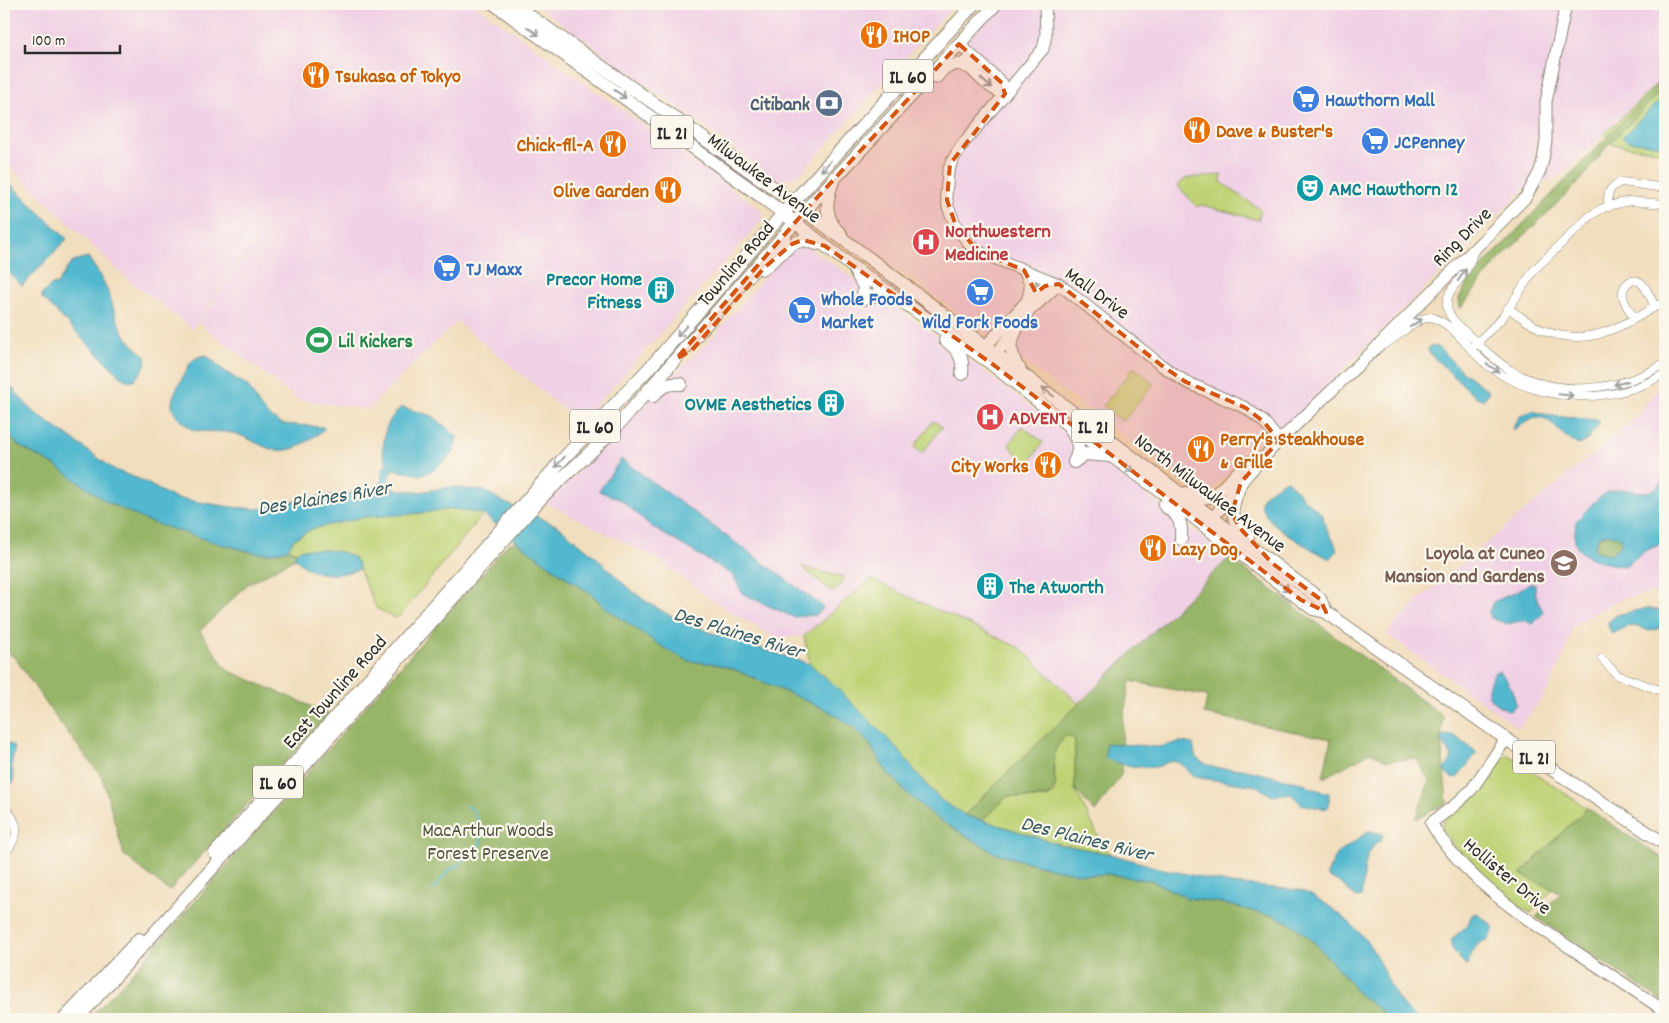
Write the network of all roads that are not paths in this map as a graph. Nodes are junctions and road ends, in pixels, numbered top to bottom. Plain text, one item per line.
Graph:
1 (494, 4) edge
2 (513, 4) edge
3 (974, 4) edge
4 (996, 4) edge
5 (1045, 4) edge
6 (1566, 4) edge
7 (976, 26) junction
8 (956, 48) junction
9 (969, 68) junction
10 (995, 77) junction
11 (1005, 94) junction
12 (886, 123) junction
13 (835, 178) junction
14 (1665, 188) edge
15 (763, 198) junction
16 (793, 202) junction
17 (1665, 204) edge
18 (1608, 206) junction
19 (804, 211) junction
20 (784, 214) junction
21 (795, 223) junction
22 (766, 233) junction
23 (825, 246) junction
24 (1474, 250) junction
25 (853, 267) junction
26 (1024, 270) junction
27 (893, 276) junction
28 (1059, 284) junction
29 (898, 298) junction
30 (1026, 301) junction
31 (1665, 301) edge
32 (1655, 307) junction
33 (1508, 308) junction
34 (920, 313) junction
35 (1634, 318) junction
36 (1016, 330) junction
37 (972, 335) joint
38 (1477, 343) junction
39 (1374, 349) junction
40 (1470, 350) junction
41 (991, 354) junction
42 (676, 358) junction
43 (1665, 363) edge
44 (1665, 373) edge
45 (962, 374) dead end
46 (1029, 378) junction
47 (680, 384) dead end
48 (1068, 425) junction
49 (1279, 441) junction
50 (596, 447) junction
51 (1110, 456) junction
52 (1249, 462) junction
53 (1157, 474) junction
54 (1144, 480) junction
55 (1241, 482) junction
56 (540, 492) junction
57 (1206, 520) junction
58 (1181, 540) dead end
59 (495, 543) junction
60 (1272, 562) junction
61 (1326, 612) junction
62 (1602, 659) dead end
63 (1665, 692) edge
64 (1506, 738) junction
65 (4, 807) edge
66 (1665, 844) edge
67 (4, 855) edge
68 (1665, 1011) edge
69 (64, 1019) edge
70 (77, 1019) edge

1 -> 15 main road, Milwaukee Avenue / IL 21
2 - 16 main road, Milwaukee Avenue / IL 21
3 -> 16 main road, Townline Road / IL 60
4 - 7 main road, Townline Road / IL 60
5 - 11 street, Mall Drive
6 - 24 street, Ring Drive
7 - 8 main road, Townline Road / IL 60
7 - 10 street
8 - 9 street
8 - 10 street
8 - 12 main road, Townline Road / IL 60
9 -> 11 street
9 - 12 street
10 - 11 street
11 - 26 street, Mall Drive
12 - 13 main road, Townline Road / IL 60
13 - 19 main road, Townline Road / IL 60
13 - 27 main road
14 - 18 street
15 - 20 main road, Milwaukee Avenue / IL 21
15 - 22 main road
16 - 19 main road, Milwaukee Avenue / IL 21
16 - 20 main road, Townline Road / IL 60
17 - 18 street
18 - 33 street
19 - 21 main road, Townline Road / IL 60
19 - 27 main road, Milwaukee Avenue / IL 21
20 - 21 main road, Milwaukee Avenue / IL 21
20 - 22 main road, Townline Road / IL 60
21 - 23 main road, Milwaukee Avenue / IL 21
21 - 42 main road, Townline Road / IL 60
22 -> 56 main road, Townline Road / IL 60
23 - 25 main road, Milwaukee Avenue / IL 21
23 - 42 main road
38 -> 24 street
24 - 39 street, Ring Drive
25 - 29 main road, Milwaukee Avenue / IL 21
25 - 29 main road
26 - 28 street, Mall Drive
26 - 30 street
27 - 37 main road, Milwaukee Avenue / IL 21
28 - 30 street
28 - 36 street
28 - 49 street, Mall Drive
29 - 34 main road, Milwaukee Avenue / IL 21
30 - 41 street
31 - 32 street
32 - 35 street
32 - 35 street
33 - 35 street
33 - 38 street
34 - 41 main road, Milwaukee Avenue / IL 21
34 - 45 main road
36 - 41 street
36 - 46 main road
37 - 41 main road, North Milwaukee Avenue / IL 21
38 - 40 street
43 -> 38 street
39 -> 40 street
39 - 49 street, Ring Drive
40 -> 44 street
41 - 46 main road, North Milwaukee Avenue / IL 21
41 - 48 main road, North Milwaukee Avenue / IL 21
42 - 50 main road, Townline Road / IL 60
53 -> 46 main road, North Milwaukee Avenue / IL 21
47 - 50 main road
48 - 51 main road, North Milwaukee Avenue / IL 21
48 - 51 main road
49 - 52 street, Ring Drive
49 - 55 street, Ring Drive
50 - 56 main road, Townline Road / IL 60
51 -> 54 main road, North Milwaukee Avenue / IL 21
52 - 53 main road
52 - 57 street, Ring Drive
53 - 57 main road, North Milwaukee Avenue / IL 21
54 - 57 main road, North Milwaukee Avenue / IL 21
54 - 58 main road
55 - 57 street, Ring Drive
55 - 60 main road
56 - 59 main road, Townline Road / IL 60
57 - 60 main road, North Milwaukee Avenue / IL 21
57 -> 61 main road, North Milwaukee Avenue / IL 21
59 - 69 main road, East Townline Road / IL 60
59 - 70 main road, East Townline Road / IL 60
60 - 61 main road, North Milwaukee Avenue / IL 21
61 - 64 main road, North Milwaukee Avenue / IL 21
62 - 63 street
64 - 66 main road, North Milwaukee Avenue / IL 21
64 - 68 street, Hollister Drive
65 - 67 street

